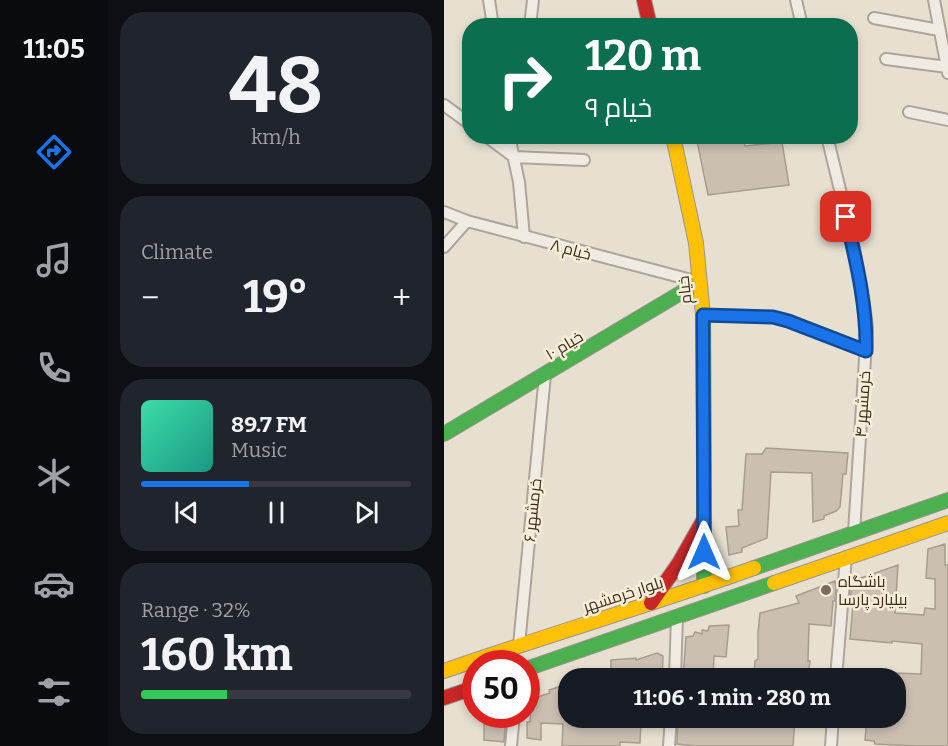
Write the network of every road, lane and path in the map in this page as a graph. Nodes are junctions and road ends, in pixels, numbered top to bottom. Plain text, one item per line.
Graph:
1 (533, 0) edge
2 (644, 0) edge
3 (796, 0) edge
4 (487, 2) edge
5 (934, 5) edge
6 (948, 14) edge
7 (491, 18) edge
8 (531, 18) edge
9 (648, 18) edge
10 (800, 18) edge
11 (874, 18) dead end
12 (939, 30) junction
13 (886, 59) dead end
14 (947, 70) edge
15 (444, 105) edge
16 (909, 112) dead end
17 (462, 118) edge
18 (948, 120) edge
19 (497, 144) edge
20 (511, 144) edge
21 (515, 144) edge
22 (675, 144) edge
23 (829, 144) edge
24 (514, 157) junction
25 (584, 160) dead end
26 (444, 212) edge
27 (467, 221) junction
28 (524, 237) junction
29 (444, 247) edge
30 (699, 282) junction
31 (703, 315) junction
32 (866, 351) junction
33 (545, 375) junction
34 (444, 434) edge
35 (948, 500) edge
36 (704, 519) junction
37 (948, 523) edge
38 (854, 532) junction
39 (846, 557) junction
40 (704, 586) junction
41 (651, 603) junction
42 (676, 617) junction
43 (519, 645) junction
44 (540, 664) edge
45 (675, 668) edge
46 (837, 668) edge
47 (444, 671) edge
48 (462, 692) edge
49 (444, 698) edge
50 (513, 728) edge
51 (670, 728) edge
52 (832, 728) edge
53 (511, 746) edge
54 (669, 746) edge
55 (831, 746) edge

1 - 8 street
2 - 9 main road
3 - 10 street
4 - 7 street
5 - 6 street
5 - 12 street
11 - 12 street
12 - 14 street
13 - 14 street
15 - 17 street
16 - 18 street
19 - 24 street
20 - 24 street
21 - 24 street
22 - 30 main road, خیام
23 - 32 street, خرمشهر ۴
24 - 25 street
24 - 28 street
26 - 27 street, خیام ۸
27 - 28 street, خیام ۸
27 - 29 street
28 - 30 street, خیام ۸
30 - 31 main road, خیام
30 - 33 main road, خیام ۱۰
31 - 32 street
31 - 36 main road, خیام
32 - 38 street, خرمشهر ۴
33 - 34 main road, خیام ۱۰
33 - 43 street, خرمشهر ۶
35 - 38 main road, بلوار خرمشهر
36 - 40 main road, خیام
36 - 41 main road
37 - 39 main road
38 - 40 main road, بلوار خرمشهر
39 - 42 main road
39 - 46 street
40 - 41 main road, بلوار خرمشهر
41 - 43 main road, بلوار خرمشهر
42 - 44 main road
42 - 45 street
43 - 47 main road, بلوار خرمشهر
48 - 49 main road
50 - 53 street
51 - 54 street
52 - 55 street

